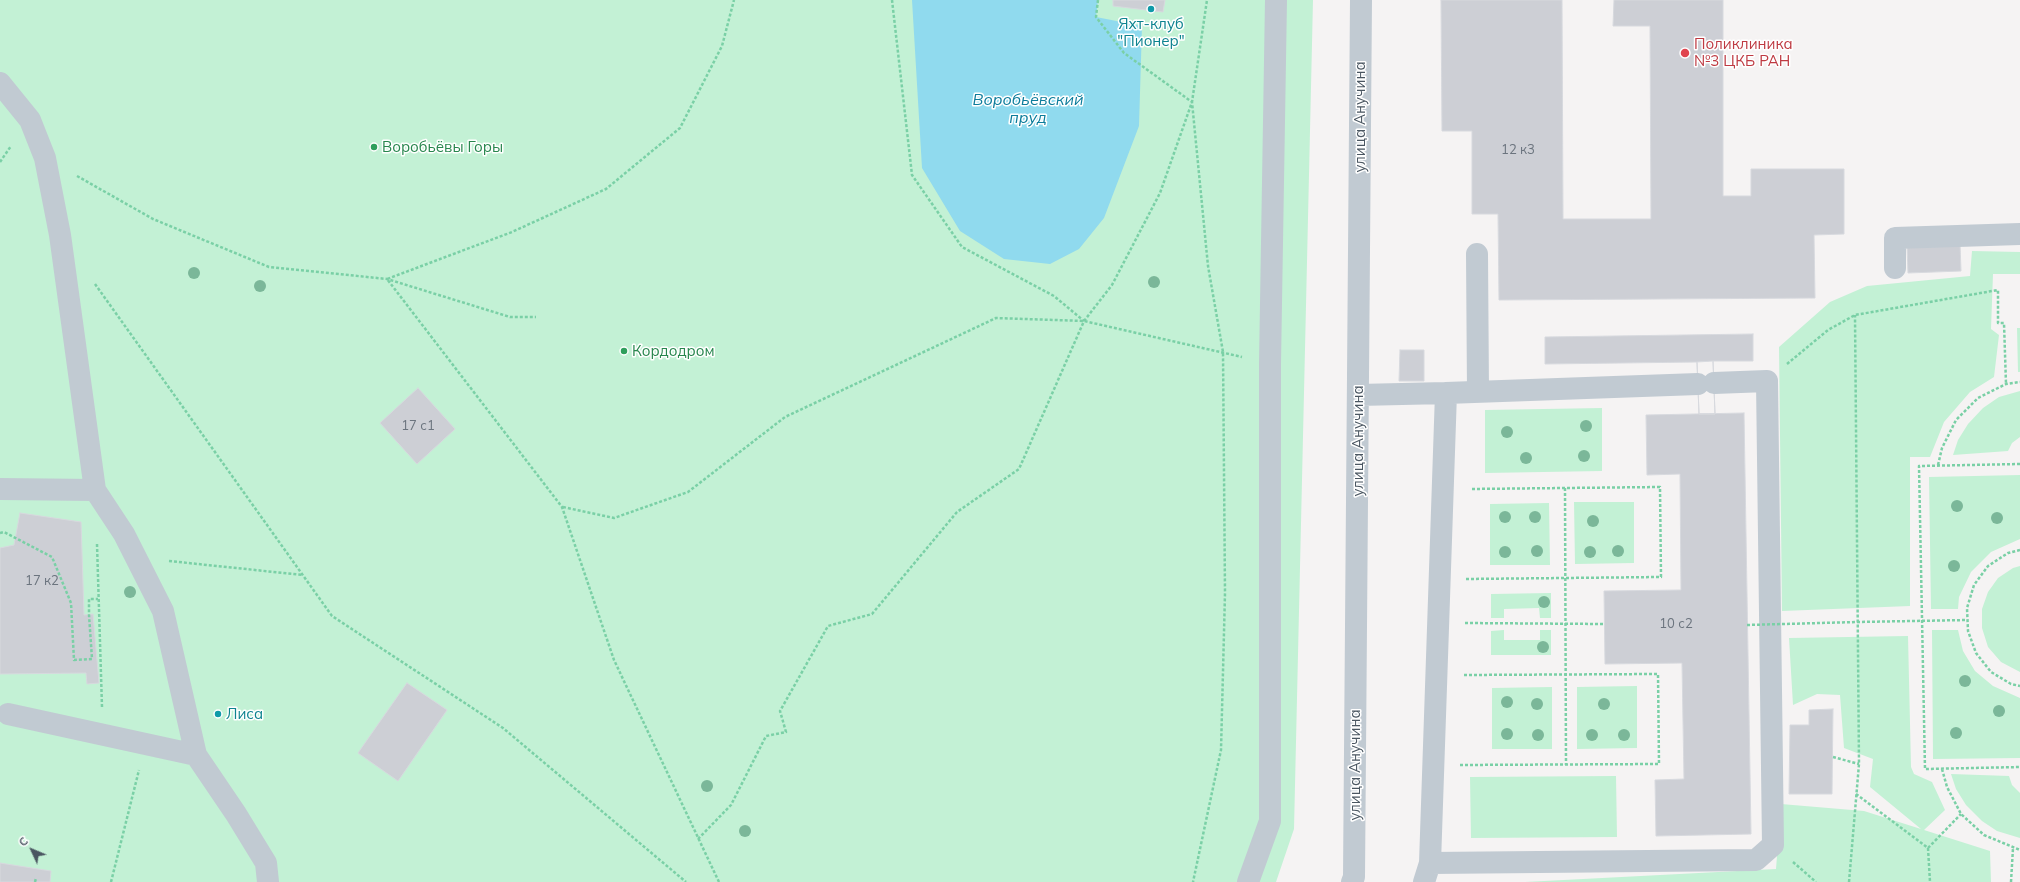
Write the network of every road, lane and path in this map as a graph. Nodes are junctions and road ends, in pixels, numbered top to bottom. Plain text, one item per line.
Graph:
1 (734, 0) edge
2 (892, 0) edge
3 (1098, 0) edge
4 (1207, 0) edge
5 (1276, 0) edge
6 (1361, 0) edge
7 (0, 83) edge
8 (1192, 102) junction
9 (45, 158) junction
10 (2020, 234) edge
11 (1477, 254) dead end
12 (1895, 268) dead end
13 (387, 279) junction
14 (93, 280) dead end
15 (1855, 315) junction
16 (536, 317) dead end
17 (1084, 321) junction
18 (1223, 352) junction
19 (1270, 364) junction
20 (1767, 381) junction
21 (2020, 382) edge
22 (2006, 384) junction
23 (1478, 392) junction
24 (1446, 393) junction
25 (1358, 395) junction
26 (2020, 464) edge
27 (1938, 465) junction
28 (1565, 488) junction
29 (0, 489) edge
30 (95, 490) junction
31 (1443, 490) junction
32 (562, 507) junction
33 (0, 533) edge
34 (97, 540) dead end
35 (2020, 550) edge
36 (97, 554) junction
37 (136, 557) junction
38 (303, 575) junction
39 (1566, 578) junction
40 (1440, 579) junction
41 (98, 599) junction
42 (1967, 620) junction
43 (1923, 621) junction
44 (1857, 622) junction
45 (1438, 623) junction
46 (1566, 624) junction
47 (1605, 624) dead end
48 (1747, 625) dead end
49 (1565, 674) junction
50 (1436, 675) junction
51 (2020, 686) edge
52 (8, 714) dead end
53 (103, 735) junction
54 (146, 744) junction
55 (196, 755) junction
56 (1833, 757) dead end
57 (1859, 764) junction
58 (1433, 765) junction
59 (1566, 765) junction
60 (2020, 767) edge
61 (1942, 768) junction
62 (1856, 794) junction
63 (1962, 814) junction
64 (698, 839) junction
65 (1928, 848) junction
66 (2013, 848) junction
67 (2020, 850) edge
68 (1427, 872) edge
69 (36, 878) dead end
70 (35, 882) edge
71 (111, 882) edge
72 (268, 882) edge
73 (686, 882) edge
74 (719, 882) edge
75 (1193, 882) edge
76 (1248, 882) edge
77 (1352, 882) edge
78 (1849, 882) edge
79 (1930, 882) edge
80 (2012, 882) edge

1 - 13 path
2 - 17 path
3 - 8 path
4 - 8 path
5 - 19 street
6 - 25 street, улица Анучина
7 - 9 street
8 - 17 path
8 - 18 path
9 - 13 path
9 - 30 street
10 - 12 street
11 - 23 street
13 - 16 path
13 - 32 path
14 - 38 path
15 - 20 path
15 - 22 path
15 - 44 path
17 - 18 path
17 - 32 path
17 - 64 path
18 - 19 path
18 - 75 path
19 - 76 street
20 - 23 street
20 - 68 street
21 - 22 path
22 - 27 path
23 - 24 street
24 - 25 street
24 - 31 street
25 - 77 street, улица Анучина
26 - 27 path
27 - 43 path
28 - 31 path
28 - 39 path
28 - 39 path
29 - 30 street
30 - 37 street
31 - 40 street
32 - 64 path
33 - 41 path
34 - 36 path
35 - 42 path
36 - 37 path
36 - 41 path
37 - 38 path
37 - 55 street
38 - 73 path
39 - 40 path
39 - 46 path
40 - 45 street
41 - 53 path
42 - 43 path
42 - 51 path
43 - 44 path
43 - 61 path
44 - 48 path, bridge
44 - 57 path
45 - 46 path
45 - 50 street
46 - 47 path
46 - 49 path
49 - 50 path
49 - 59 path
49 - 59 path
50 - 58 street
52 - 53 street
53 - 54 street
54 - 55 street
54 - 71 path
55 - 72 street
56 - 57 path
57 - 62 path
58 - 59 path
58 - 68 street
60 - 61 path
61 - 63 path
62 - 65 path
62 - 78 path
63 - 65 path
63 - 66 path
64 - 74 path
65 - 79 path
66 - 67 path
66 - 80 path
69 - 70 path

